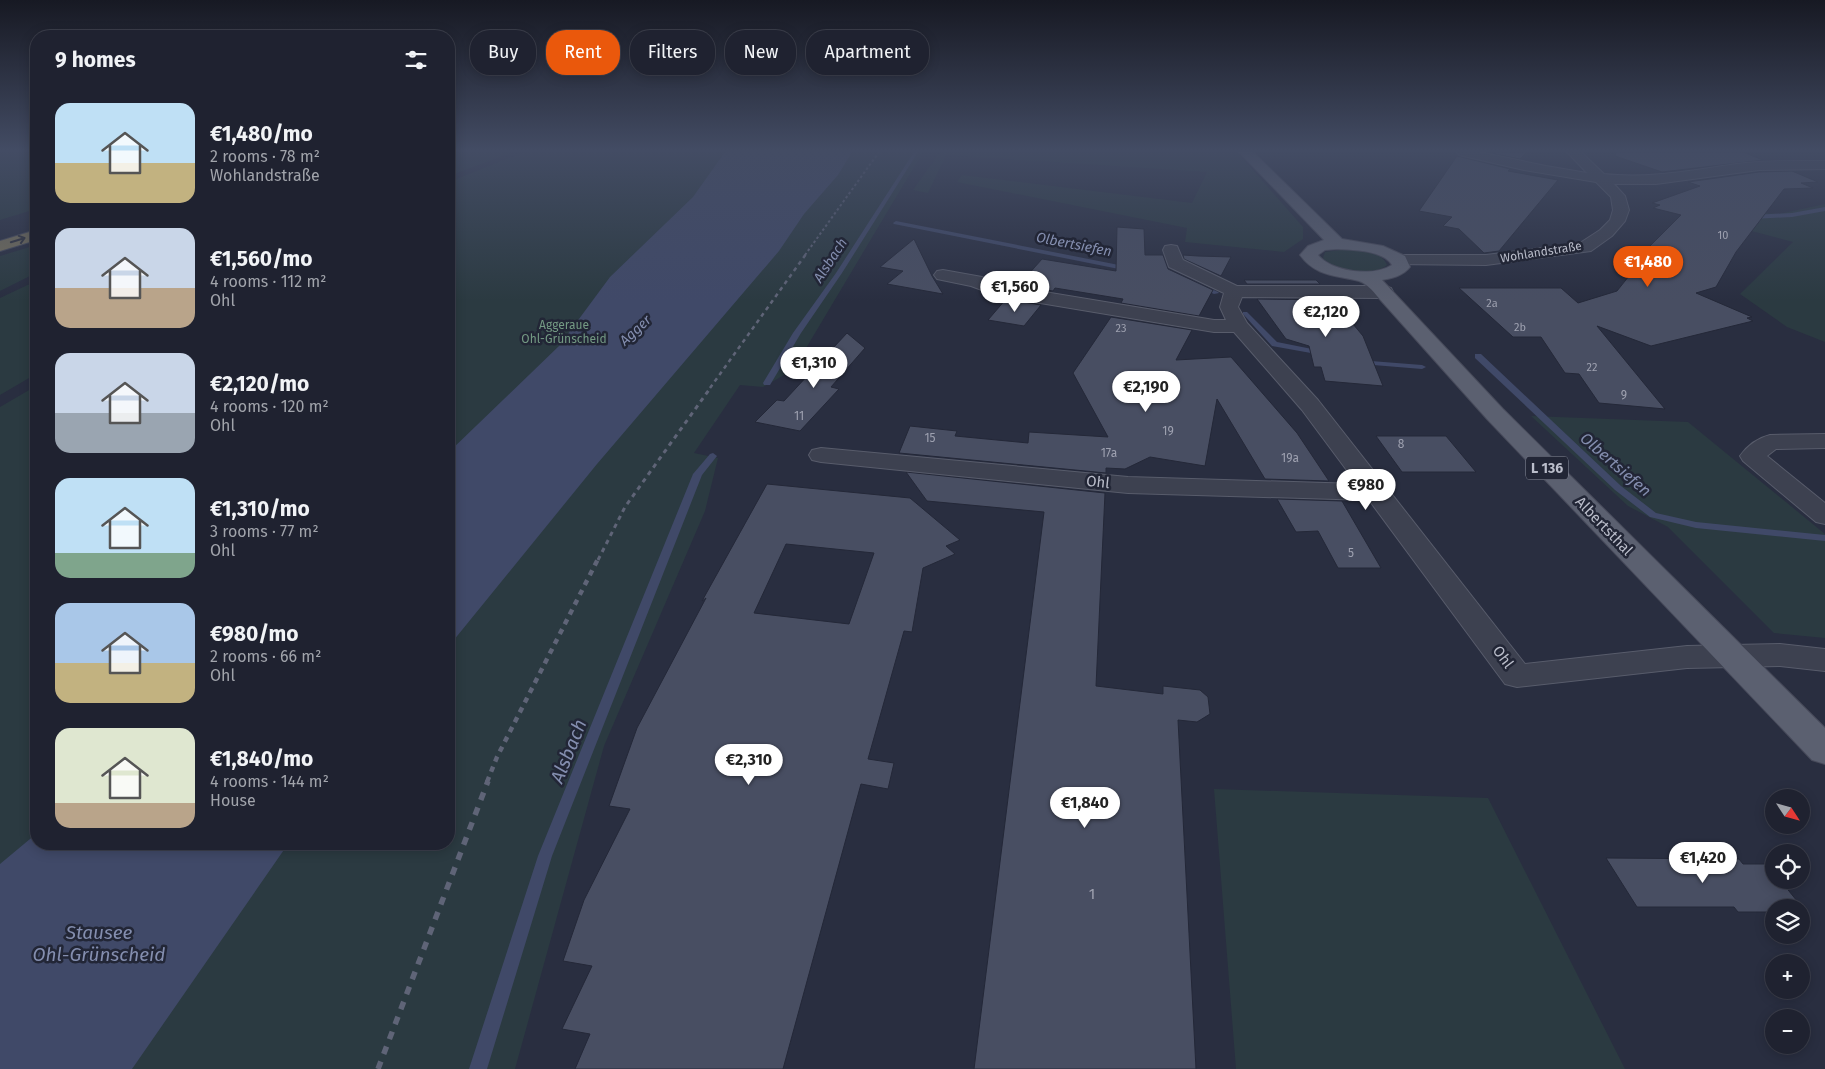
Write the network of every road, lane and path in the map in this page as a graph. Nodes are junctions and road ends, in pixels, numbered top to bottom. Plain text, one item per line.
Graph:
1 (1295, 202) edge
2 (1619, 202) edge
3 (30, 222) edge
4 (0, 231) edge
5 (30, 237) edge
6 (1337, 244) junction
7 (0, 246) edge
8 (1171, 250) dead end
9 (1399, 260) junction
10 (943, 275) dead end
11 (1375, 284) junction
12 (1234, 291) junction
13 (1239, 326) junction
14 (1825, 441) edge
15 (821, 455) dead end
16 (1376, 492) junction
17 (1825, 516) edge
18 (1732, 655) junction
19 (1825, 660) edge
20 (1825, 750) edge

1 - 6 main road
2 - 9 street, Wohlandstraße
3 - 4 highway
7 -> 5 highway
6 - 9 main road
6 - 11 main road
8 - 12 street
9 - 11 main road
10 - 13 street
11 - 12 street
11 - 18 main road, Albertsthal / L 136
12 - 13 street, Ohl
13 - 16 street, Ohl
14 - 17 street
15 - 16 street, Ohl
16 - 18 street, Ohl
18 - 19 street
18 - 20 main road, Albertsthal / L 136

